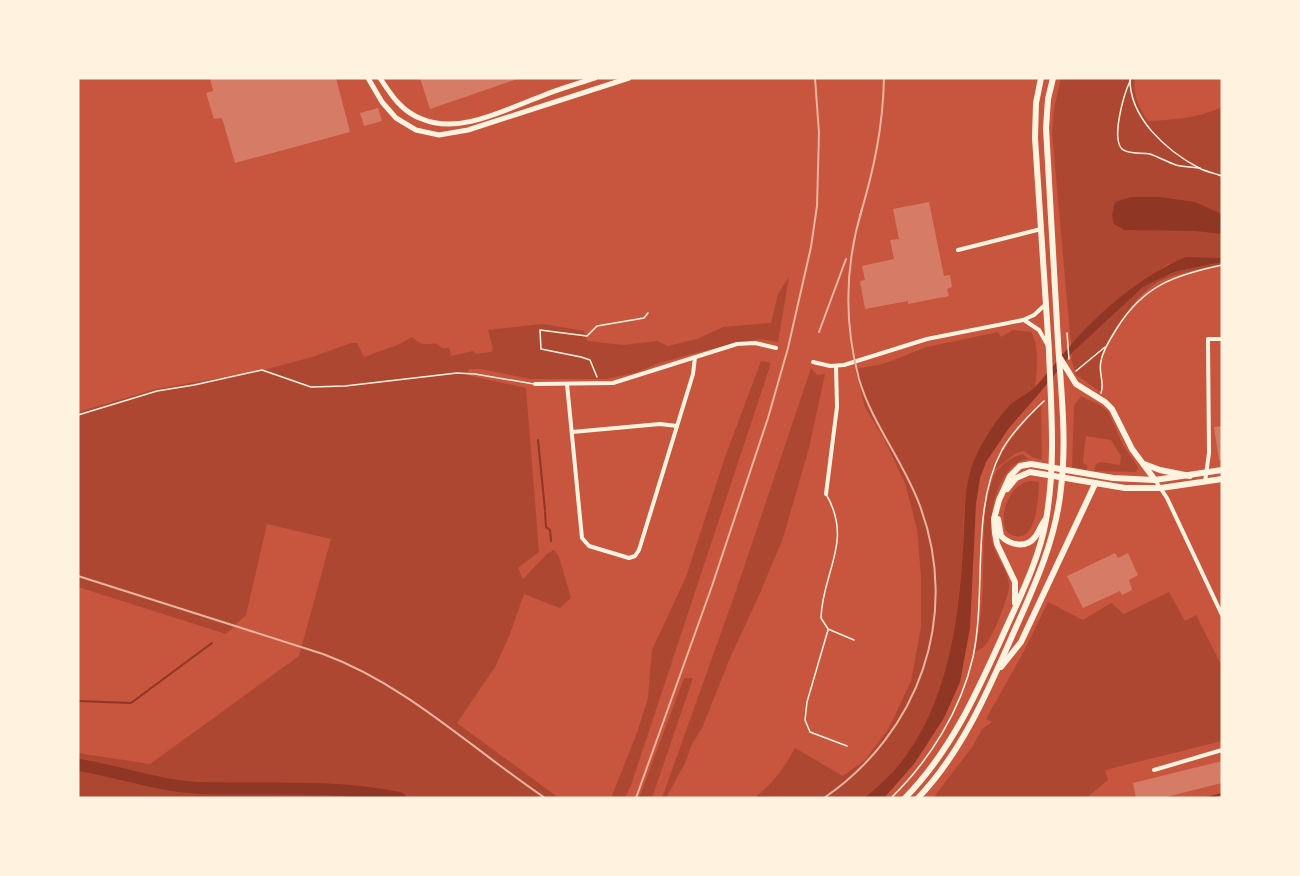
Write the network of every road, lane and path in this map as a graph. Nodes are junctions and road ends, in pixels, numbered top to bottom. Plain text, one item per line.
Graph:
1 (368, 78) edge
2 (380, 78) edge
3 (595, 78) edge
4 (629, 78) edge
5 (1040, 78) edge
6 (1053, 78) edge
7 (1130, 80) edge
8 (1200, 168) junction
9 (1222, 176) edge
10 (1041, 229) junction
11 (958, 250) dead end
12 (1222, 266) edge
13 (1046, 304) junction
14 (648, 313) dead end
15 (1023, 320) junction
16 (1067, 333) dead end
17 (1222, 339) edge
18 (776, 348) dead end
19 (1049, 349) junction
20 (1058, 355) junction
21 (695, 357) junction
22 (813, 362) dead end
23 (836, 366) junction
24 (1069, 366) dead end
25 (1072, 371) dead end
26 (1073, 378) junction
27 (535, 384) joint
28 (567, 384) junction
29 (598, 384) junction
30 (1101, 394) dead end
31 (78, 415) edge
32 (677, 426) junction
33 (572, 432) junction
34 (1143, 464) junction
35 (1222, 470) edge
36 (1207, 473) junction
37 (1190, 476) junction
38 (1222, 479) edge
39 (1155, 480) junction
40 (1205, 482) junction
41 (1095, 484) junction
42 (1161, 488) junction
43 (826, 494) joint
44 (1047, 517) junction
45 (1014, 610) junction
46 (1222, 615) edge
47 (828, 629) junction
48 (854, 640) dead end
49 (994, 676) junction
50 (947, 723) dead end
51 (847, 746) dead end
52 (1222, 750) edge
53 (1154, 770) dead end
54 (891, 798) edge
55 (905, 798) edge
56 (918, 798) edge

1 - 4 main road
2 - 3 main road
5 - 10 main road
6 - 20 main road
7 - 8 path
7 - 8 path
8 - 9 path
10 - 11 street
10 - 13 main road
12 - 30 path
13 - 15 street
13 - 19 main road
14 - 29 path
15 - 19 street
15 - 23 street
16 - 24 path
17 - 36 street
18 - 21 street
19 - 44 main road
20 - 26 main road
20 - 49 main road
21 - 29 street
21 - 32 street
22 - 23 street
23 - 43 street
25 - 26 path
26 - 34 main road
27 - 28 street
27 - 31 lane
28 - 29 street
28 - 33 street
32 - 33 street
32 - 33 street
34 - 37 main road
34 - 39 main road
35 - 36 main road
36 - 37 main road
36 - 40 street
37 - 39 main road
38 - 40 main road
39 - 42 street
39 - 45 main road
40 - 42 main road
41 - 42 main road
41 - 44 main road
41 - 49 main road
42 - 46 street
43 - 47 lane
44 - 45 main road
45 - 55 main road
47 - 48 lane
47 - 51 lane
49 - 56 main road
50 - 54 path
52 - 53 street

